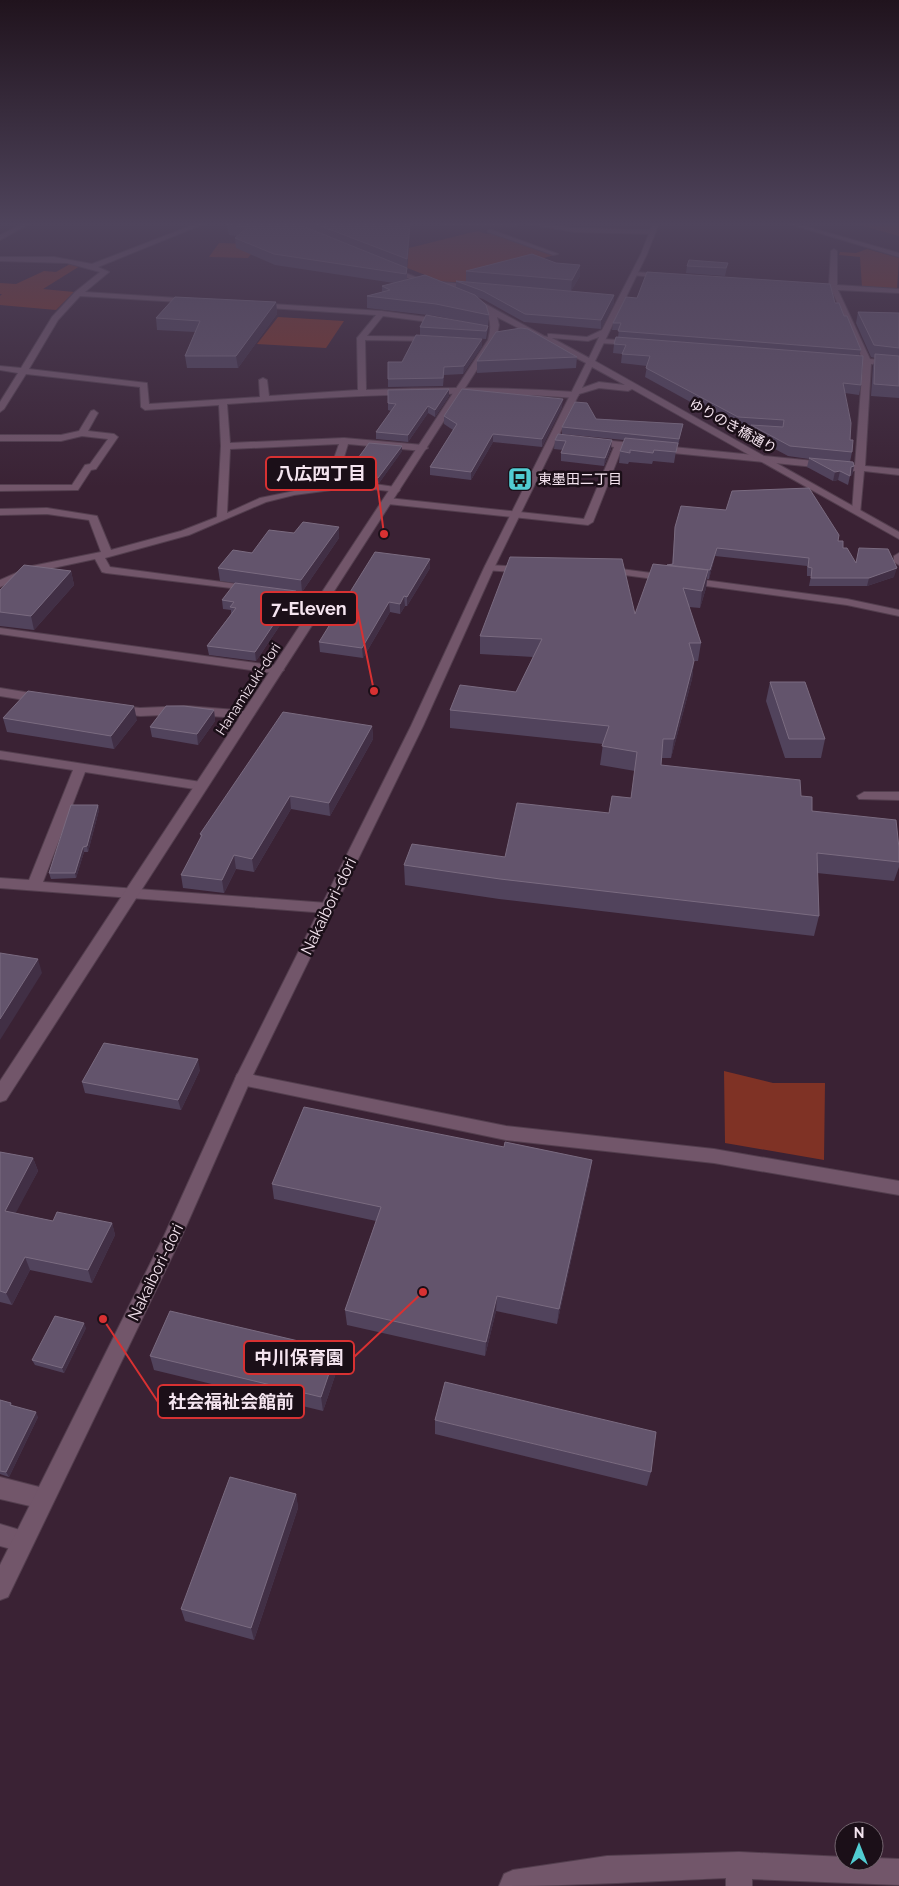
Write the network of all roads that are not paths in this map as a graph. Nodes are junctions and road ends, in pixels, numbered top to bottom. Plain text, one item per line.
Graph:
1 (62, 311) edge
2 (352, 311) edge
3 (488, 311) edge
4 (493, 311) edge
5 (504, 311) edge
6 (617, 311) edge
7 (846, 311) edge
8 (382, 313) junction
9 (454, 324) edge
10 (606, 332) junction
11 (516, 334) edge
12 (361, 338) junction
13 (541, 338) junction
14 (552, 339) junction
15 (444, 340) edge
16 (602, 340) junction
17 (649, 344) edge
18 (829, 358) edge
19 (867, 361) junction
20 (590, 362) junction
21 (899, 364) edge
22 (0, 368) edge
23 (25, 370) junction
24 (263, 380) dead end
25 (459, 391) junction
26 (641, 391) junction
27 (362, 394) junction
28 (576, 394) junction
29 (265, 400) junction
30 (223, 403) junction
31 (0, 409) edge
32 (94, 413) dead end
33 (82, 432) junction
34 (0, 438) edge
35 (344, 441) junction
36 (584, 441) edge
37 (619, 445) junction
38 (226, 446) junction
39 (423, 448) junction
40 (764, 460) junction
41 (859, 469) junction
42 (899, 472) edge
43 (0, 488) edge
44 (322, 488) junction
45 (395, 490) junction
46 (388, 501) junction
47 (0, 512) edge
48 (857, 512) junction
49 (517, 513) junction
50 (222, 519) junction
51 (899, 536) edge
52 (103, 555) junction
53 (899, 556) edge
54 (899, 562) edge
55 (490, 568) junction
56 (539, 570) edge
57 (596, 570) edge
58 (0, 584) edge
59 (324, 600) junction
60 (899, 613) edge
61 (0, 631) edge
62 (278, 670) junction
63 (0, 692) edge
64 (55, 701) edge
65 (102, 707) edge
66 (248, 715) junction
67 (0, 755) edge
68 (80, 768) junction
69 (201, 786) junction
70 (864, 796) dead end
71 (899, 796) edge
72 (0, 883) edge
73 (34, 886) junction
74 (131, 895) junction
75 (327, 908) junction
76 (243, 1079) junction
77 (0, 1095) edge
78 (899, 1188) edge
79 (0, 1488) edge
80 (43, 1498) junction
81 (0, 1535) edge
82 (22, 1541) junction
83 (0, 1589) edge
84 (899, 1872) edge
85 (739, 1876) edge
86 (512, 1886) edge

1 - 23 street
2 - 8 street
3 - 25 street, Hanamizuki-dori
4 - 13 street, ゆりのき橋通り
5 - 14 street, ゆりのき橋通り
6 - 10 street, Nakaibori-dori
7 - 19 street
8 - 9 street
8 - 12 street
10 - 14 street
10 - 16 street, Nakaibori-dori
11 - 13 street
12 - 15 street
12 - 27 street
13 - 14 street, ゆりのき橋通り
14 - 20 street, ゆりのき橋通り
16 - 17 street
16 - 20 street, Nakaibori-dori
18 - 19 street
19 - 21 street
19 - 41 street
20 - 26 street, ゆりのき橋通り
20 - 28 street, Nakaibori-dori
22 - 23 street
23 - 30 street
23 - 31 street
24 - 29 street
25 - 27 street
25 - 28 street
25 - 39 street, Hanamizuki-dori
26 - 28 street
26 - 40 street, ゆりのき橋通り
27 - 29 street
28 - 49 street, Nakaibori-dori
29 - 30 street
30 - 38 street
32 - 33 street
33 - 34 street
33 - 43 street
35 - 38 street
35 - 39 street
35 - 44 street
36 - 37 street
37 - 40 street
37 - 49 street
38 - 50 street
39 - 45 street, Hanamizuki-dori
40 - 41 street
40 - 48 street, ゆりのき橋通り
41 - 42 street
41 - 48 street
44 - 45 street
44 - 50 street
45 - 46 street, Hanamizuki-dori
46 - 49 street
46 - 59 street, Hanamizuki-dori
47 - 52 street
48 - 51 street, ゆりのき橋通り
49 - 55 street, Nakaibori-dori
50 - 52 street
52 - 58 street
52 - 59 street
53 - 54 street
55 - 56 street
55 - 75 street, Nakaibori-dori
57 - 60 street
59 - 62 street, Hanamizuki-dori
61 - 62 street
62 - 66 street, Hanamizuki-dori
63 - 64 street
65 - 66 street
66 - 69 street, Hanamizuki-dori
67 - 68 street
68 - 69 street
68 - 73 street
69 - 74 street, Hanamizuki-dori
70 - 71 street
72 - 73 street
73 - 74 street
74 - 75 street
74 - 77 street, Hanamizuki-dori
75 - 76 street, Nakaibori-dori
76 - 78 street
76 - 80 street, Nakaibori-dori
79 - 80 street
80 - 82 street, Nakaibori-dori
81 - 82 street
82 - 83 street, Nakaibori-dori
84 - 85 street
85 - 86 street

